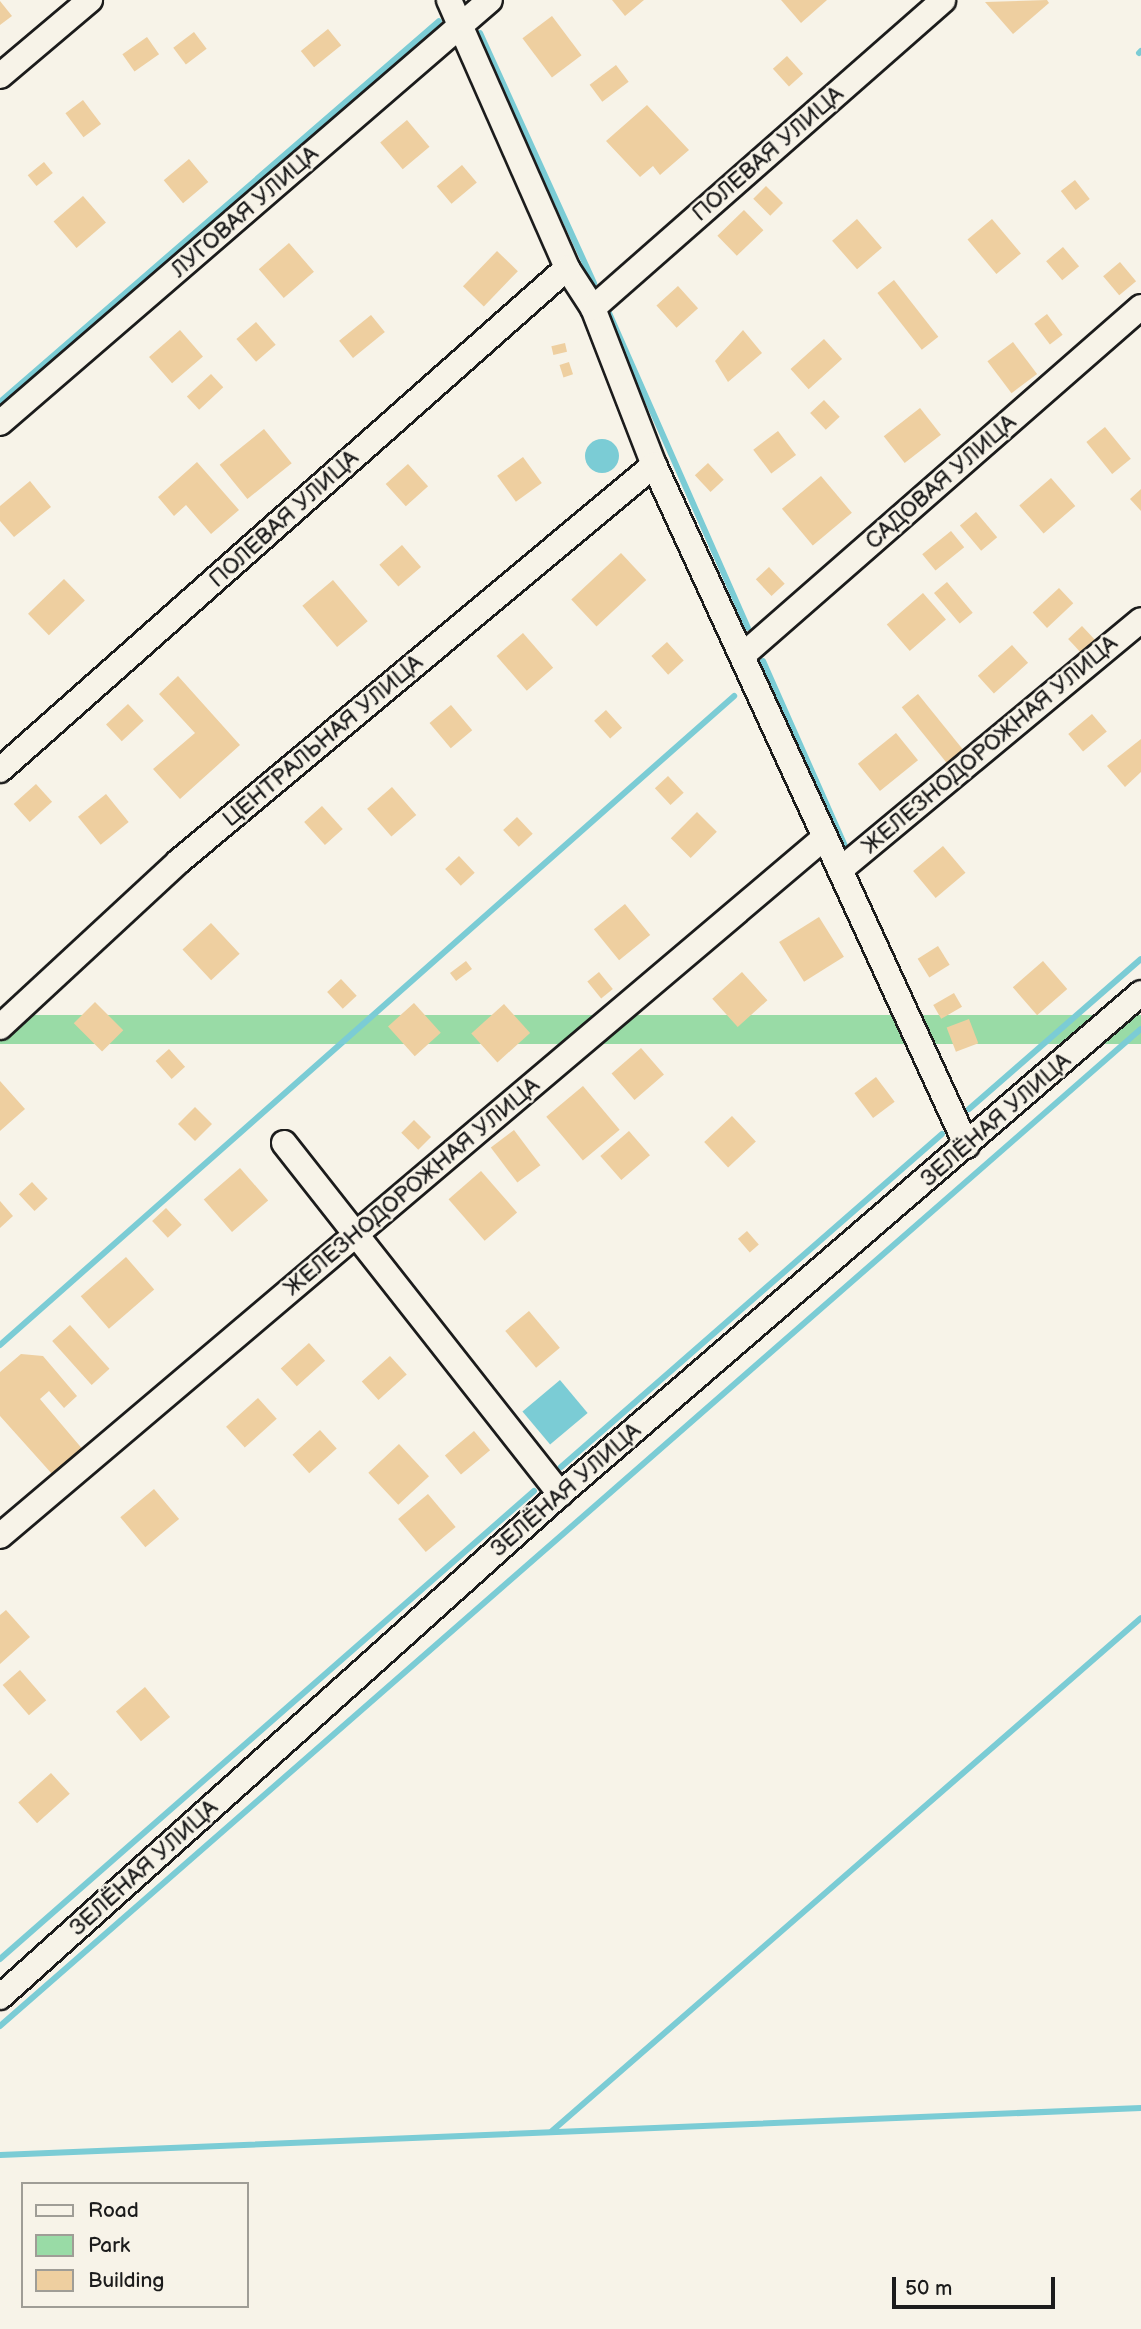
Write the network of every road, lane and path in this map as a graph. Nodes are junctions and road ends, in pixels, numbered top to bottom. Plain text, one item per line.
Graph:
1 (90, 0) edge
2 (449, 0) edge
3 (489, 0) edge
4 (943, 0) edge
5 (461, 26) junction
6 (0, 76) edge
7 (567, 268) junction
8 (593, 307) junction
9 (1141, 307) edge
10 (0, 423) edge
11 (654, 465) junction
12 (1141, 620) edge
13 (741, 656) junction
14 (0, 770) edge
15 (824, 838) junction
16 (840, 870) junction
17 (1141, 993) edge
18 (0, 1027) edge
19 (284, 1143) dead end
20 (967, 1146) junction
21 (356, 1235) junction
22 (560, 1494) junction
23 (0, 1536) edge
24 (0, 1997) edge

1 - 6 street
2 - 5 street
3 - 5 street, ЛУГОВАЯ УЛИЦА
4 - 8 street, ПОЛЕВАЯ УЛИЦА
5 - 7 street
5 - 10 street, ЛУГОВАЯ УЛИЦА
7 - 8 street
7 - 14 street, ПОЛЕВАЯ УЛИЦА
8 - 11 street
9 - 13 street, САДОВАЯ УЛИЦА
11 - 13 street
11 - 18 street, ЦЕНТРАЛЬНАЯ УЛИЦА
12 - 16 street, ЖЕЛЕЗНОДОРОЖНАЯ УЛИЦА
13 - 15 street
15 - 16 street
15 - 21 street, ЖЕЛЕЗНОДОРОЖНАЯ УЛИЦА
16 - 20 street
17 - 20 street, ЗЕЛЁНАЯ УЛИЦА
19 - 21 street
20 - 22 street, ЗЕЛЁНАЯ УЛИЦА
21 - 22 street
21 - 23 street, ЖЕЛЕЗНОДОРОЖНАЯ УЛИЦА
22 - 24 street, ЗЕЛЁНАЯ УЛИЦА

